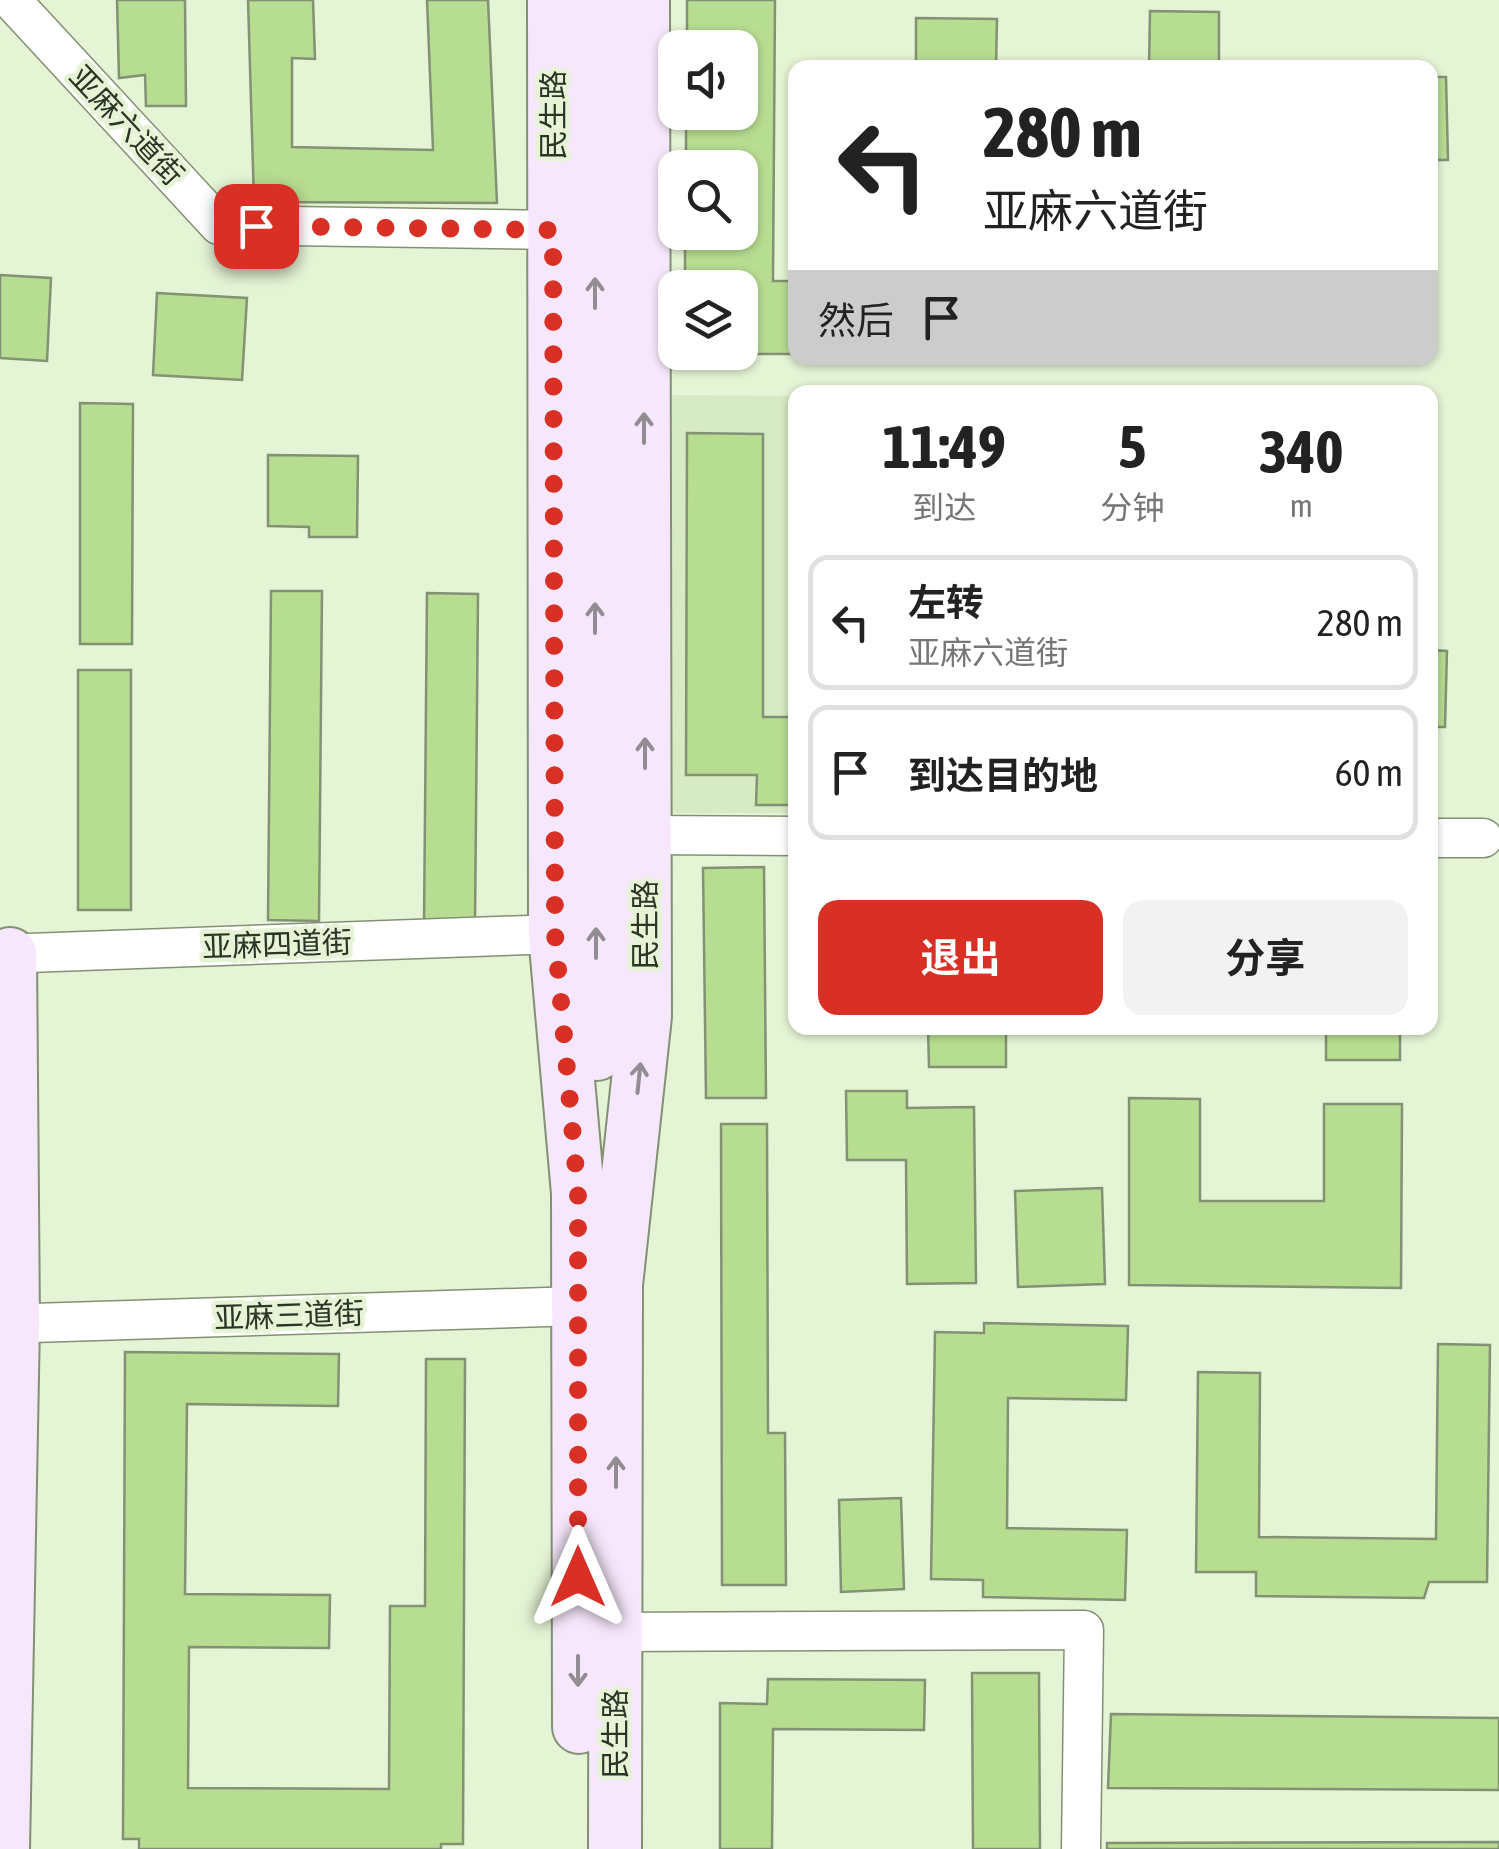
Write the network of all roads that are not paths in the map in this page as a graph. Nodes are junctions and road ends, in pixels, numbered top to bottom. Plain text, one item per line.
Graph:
1 (12, 0) edge
2 (554, 0) edge
3 (594, 0) edge
4 (643, 0) edge
5 (553, 230) junction
6 (645, 835) junction
7 (788, 836) edge
8 (1438, 838) edge
9 (1483, 838) dead end
10 (555, 934) junction
11 (5, 954) edge
12 (597, 1295) junction
13 (7, 1324) edge
14 (615, 1632) junction
15 (2, 1732) edge
16 (2, 1849) edge
17 (579, 1849) edge
18 (615, 1849) edge
19 (1081, 1849) edge

1 - 5 street, 亚麻六道街
2 - 5 main road, 民生路
12 -> 3 main road
6 -> 4 main road, 民生路
5 - 10 main road, 民生路
6 - 7 street
12 -> 6 main road, 民生路
8 - 9 street
10 - 11 street, 亚麻四道街
10 - 12 main road, 民生路
11 - 13 main road
12 - 13 street, 亚麻三道街
14 -> 12 main road, 民生路
12 -> 17 main road, 民生路
13 - 15 main road
14 - 18 main road, 民生路
14 - 19 street
15 - 16 main road

